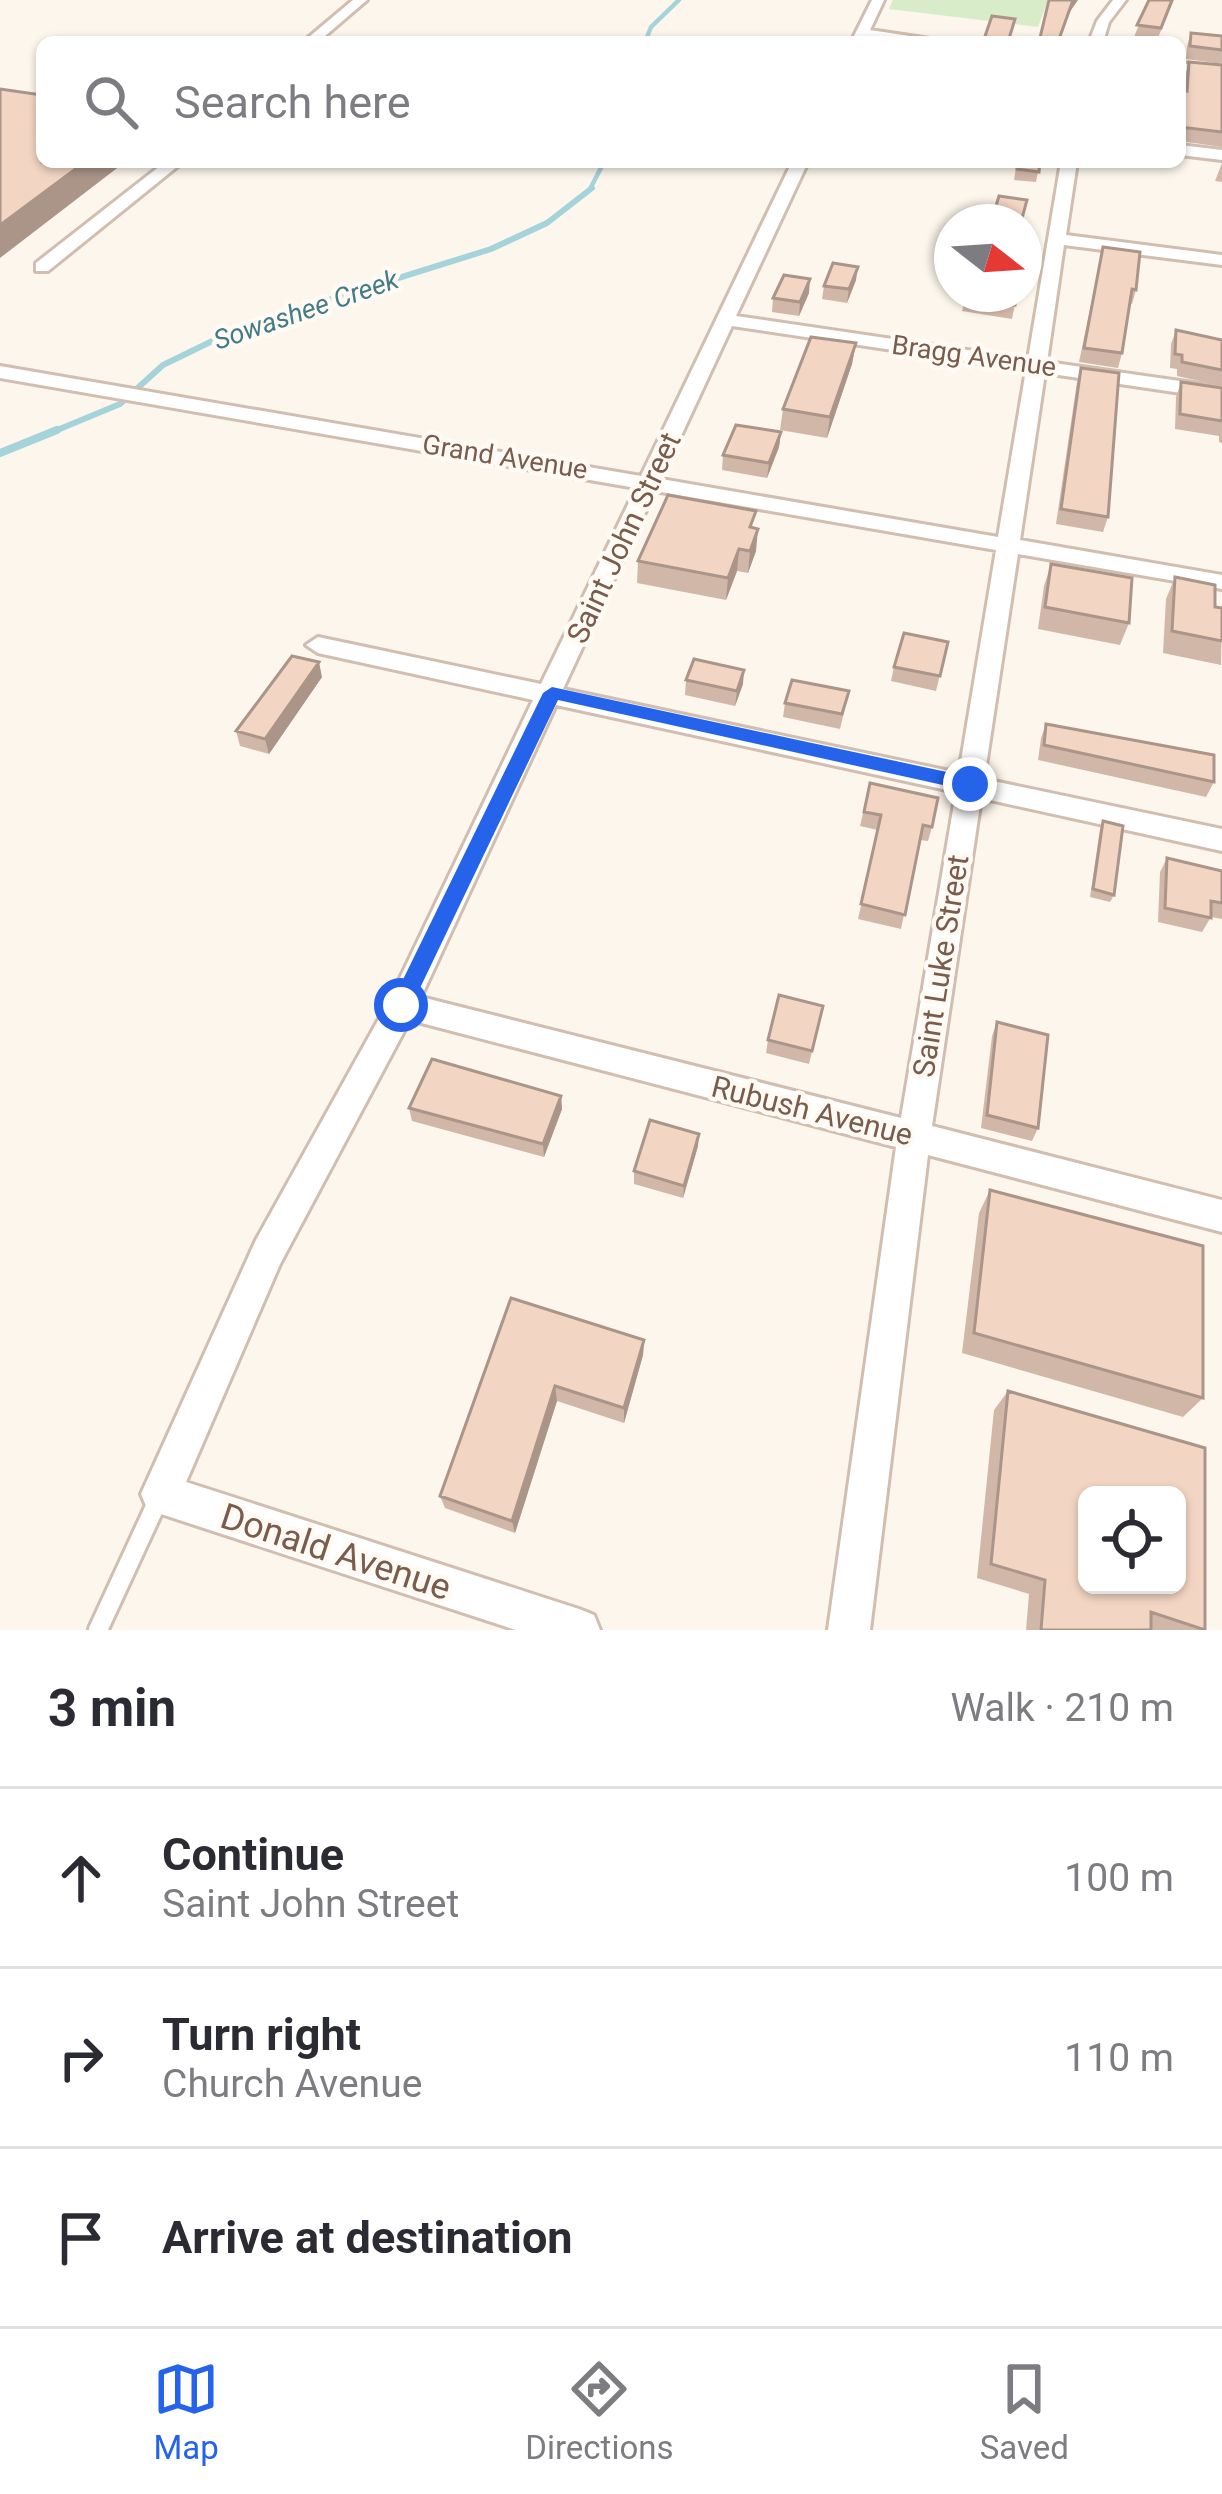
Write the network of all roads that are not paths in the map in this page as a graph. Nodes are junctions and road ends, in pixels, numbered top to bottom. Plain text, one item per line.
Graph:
1 (361, 0) edge
2 (878, 0) edge
3 (1120, 0) edge
4 (317, 36) edge
5 (861, 36) edge
6 (1098, 36) edge
7 (1186, 68) edge
8 (1222, 72) edge
9 (1186, 151) edge
10 (1222, 154) edge
11 (167, 168) edge
12 (797, 168) edge
13 (1068, 168) edge
14 (1057, 239) junction
15 (1222, 260) edge
16 (42, 267) dead end
17 (725, 320) junction
18 (1036, 366) junction
19 (0, 372) edge
20 (1222, 393) edge
21 (651, 481) junction
22 (1007, 546) junction
23 (1222, 582) edge
24 (318, 645) dead end
25 (552, 693) junction
26 (970, 784) junction
27 (1222, 840) edge
28 (401, 1005) junction
29 (914, 1137) junction
30 (1222, 1216) edge
31 (161, 1494) junction
32 (98, 1630) edge
33 (579, 1630) edge
34 (849, 1630) edge

1 - 4 street
2 - 5 street
3 - 6 street
7 - 8 street
9 - 10 street
11 - 16 street
12 - 17 street, Saint John Street
13 - 14 street, Saint Luke Street
14 - 15 street
14 - 18 street, Saint Luke Street
17 - 18 street, Bragg Avenue
17 - 21 street, Saint John Street
18 - 20 street, Bragg Avenue
18 - 22 street, Saint Luke Street
19 - 21 street, Grand Avenue
21 - 22 street, Grand Avenue
21 - 25 street, Saint John Street
22 - 23 street, Grand Avenue
22 - 26 street, Saint Luke Street
24 - 25 street
25 - 26 street
25 - 28 street, Saint John Street
26 - 27 street
26 - 29 street, Saint Luke Street
28 - 29 street, Rubush Avenue
28 - 31 street, Saint John Street
29 - 30 street, Rubush Avenue
29 - 34 street, Saint Luke Street
31 - 32 lane
31 - 33 street, Donald Avenue

